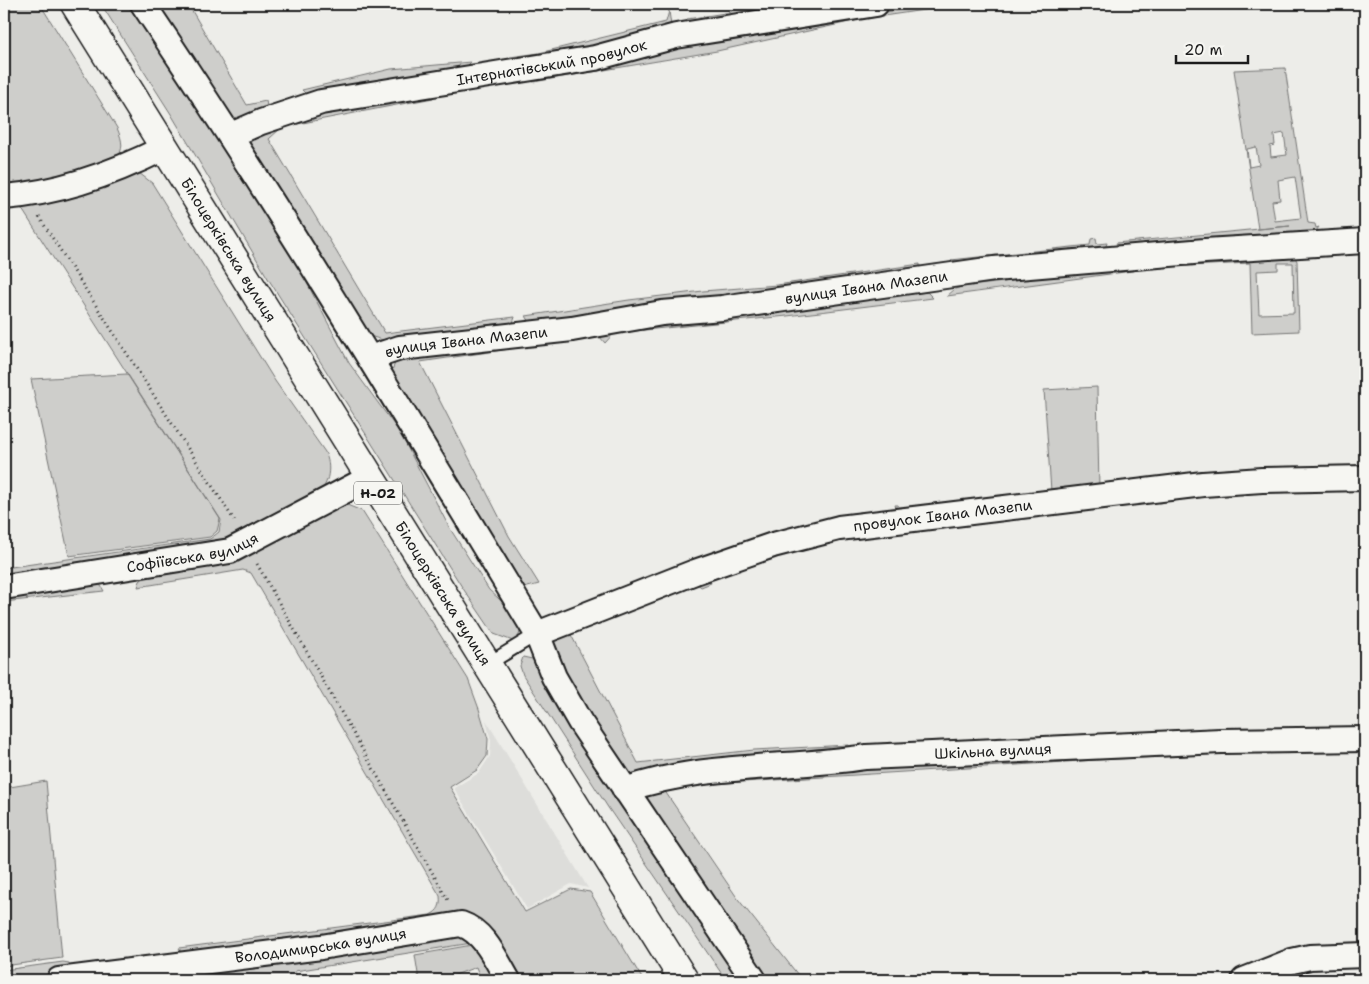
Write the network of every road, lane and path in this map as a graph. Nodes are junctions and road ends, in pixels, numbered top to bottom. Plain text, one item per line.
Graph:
1 (75, 4) edge
2 (143, 4) edge
3 (876, 4) edge
4 (231, 135) junction
5 (164, 148) junction
6 (14, 196) edge
7 (1365, 241) edge
8 (370, 358) junction
9 (369, 478) junction
10 (1365, 478) edge
11 (246, 544) junction
12 (4, 587) edge
13 (537, 634) junction
14 (486, 665) junction
15 (1365, 738) edge
16 (625, 790) junction
17 (461, 924) junction
18 (1365, 955) edge
19 (59, 980) edge
20 (508, 980) edge
21 (684, 980) edge
22 (754, 980) edge
23 (1244, 980) edge

1 - 5 main road, Білоцерківська вулиця / Н-02
2 - 4 street
3 - 4 street, Інтернатівський провулок
4 - 8 street
5 - 6 street
5 - 9 main road, Білоцерківська вулиця / Н-02
6 - 11 path
7 - 8 street, вулиця Івана Мазепи
8 - 13 street
9 - 11 street, Софіївська вулиця
9 - 14 main road, Білоцерківська вулиця / Н-02
10 - 13 street, провулок Івана Мазепи
11 - 12 street, Софіївська вулиця
11 - 17 path
13 - 14 lane
13 - 16 street
14 - 21 main road, Білоцерківська вулиця / Н-02
15 - 16 street, Шкільна вулиця
16 - 22 street
17 - 19 street, Володимирська вулиця
17 - 20 street
18 - 23 street

